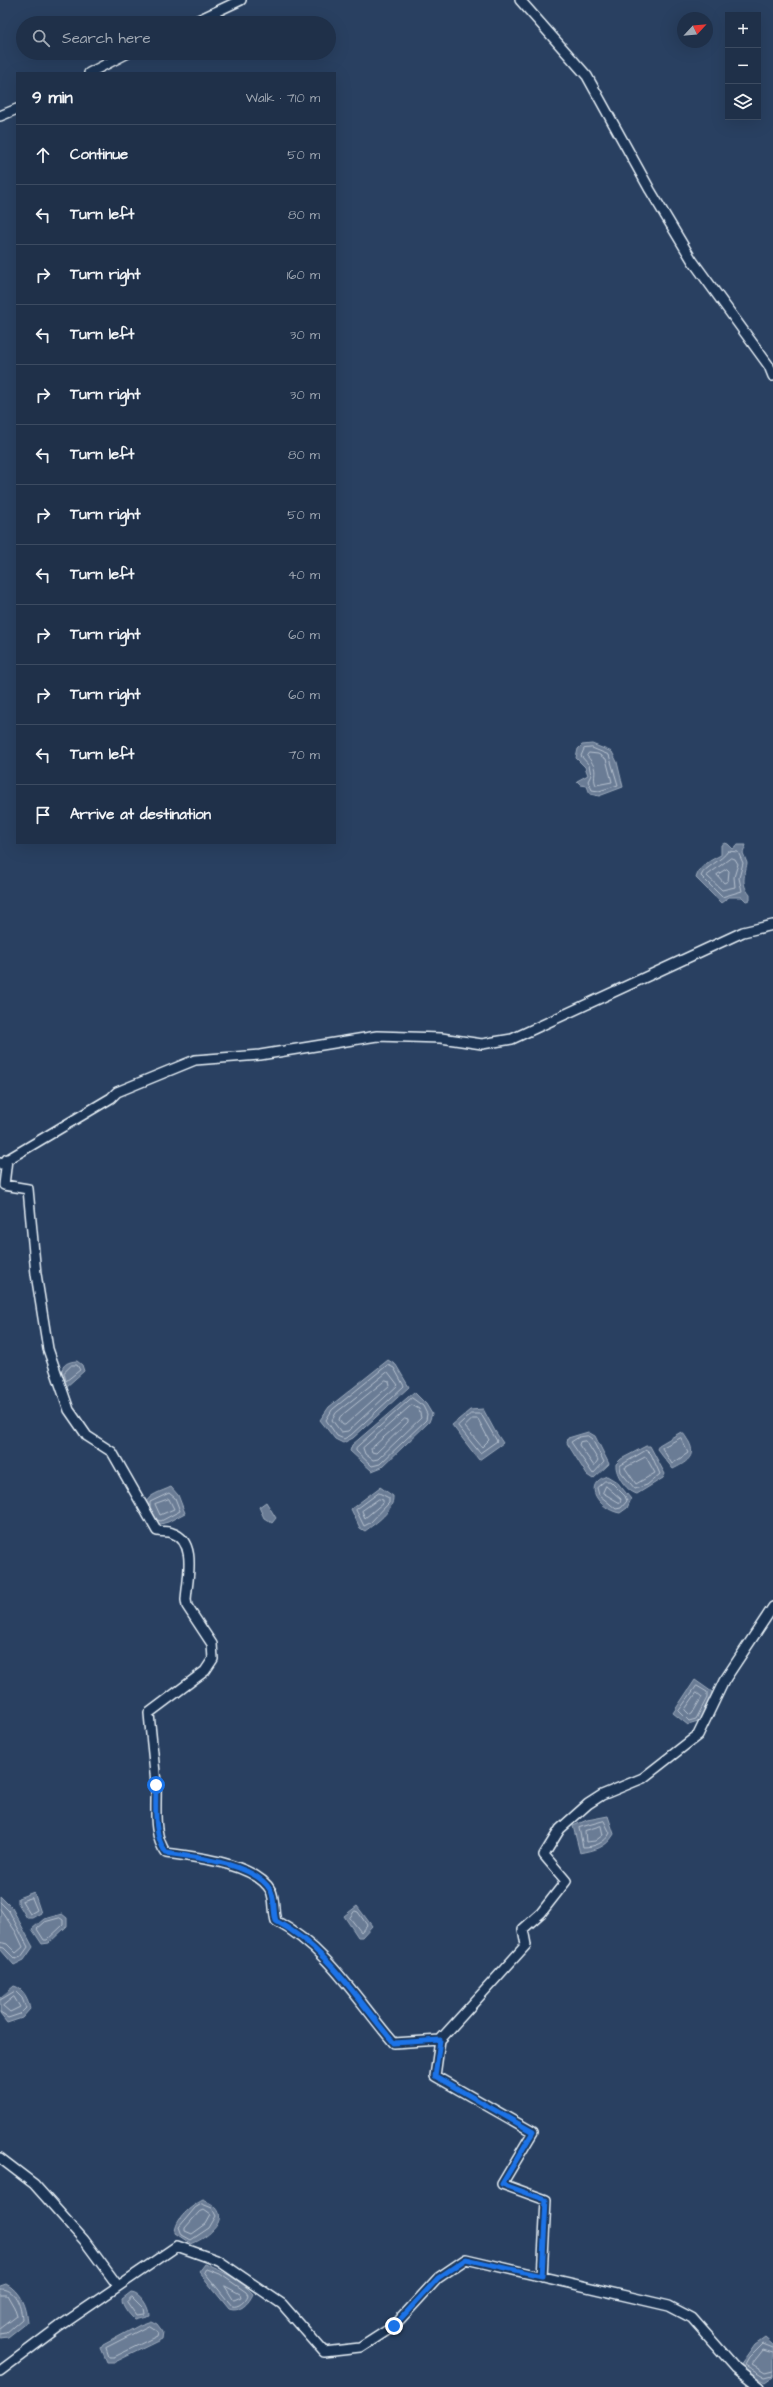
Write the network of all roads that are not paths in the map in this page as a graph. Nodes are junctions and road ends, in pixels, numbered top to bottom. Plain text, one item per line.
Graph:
1 (241, 0) edge
2 (520, 0) edge
3 (207, 16) edge
4 (114, 60) edge
5 (91, 72) edge
6 (16, 109) edge
7 (0, 116) edge
8 (773, 376) edge
9 (773, 926) edge
10 (4, 1162) edge
11 (773, 1607) edge
12 (440, 2040) junction
13 (0, 2158) edge
14 (542, 2276) junction
15 (118, 2286) junction
16 (0, 2371) edge
17 (760, 2387) edge

1 - 3 street
2 - 8 street
4 - 5 street
6 - 7 street
9 - 10 street
10 - 12 street
11 - 12 street
12 - 14 street
13 - 15 street
14 - 15 street
14 - 17 street
15 - 16 street

